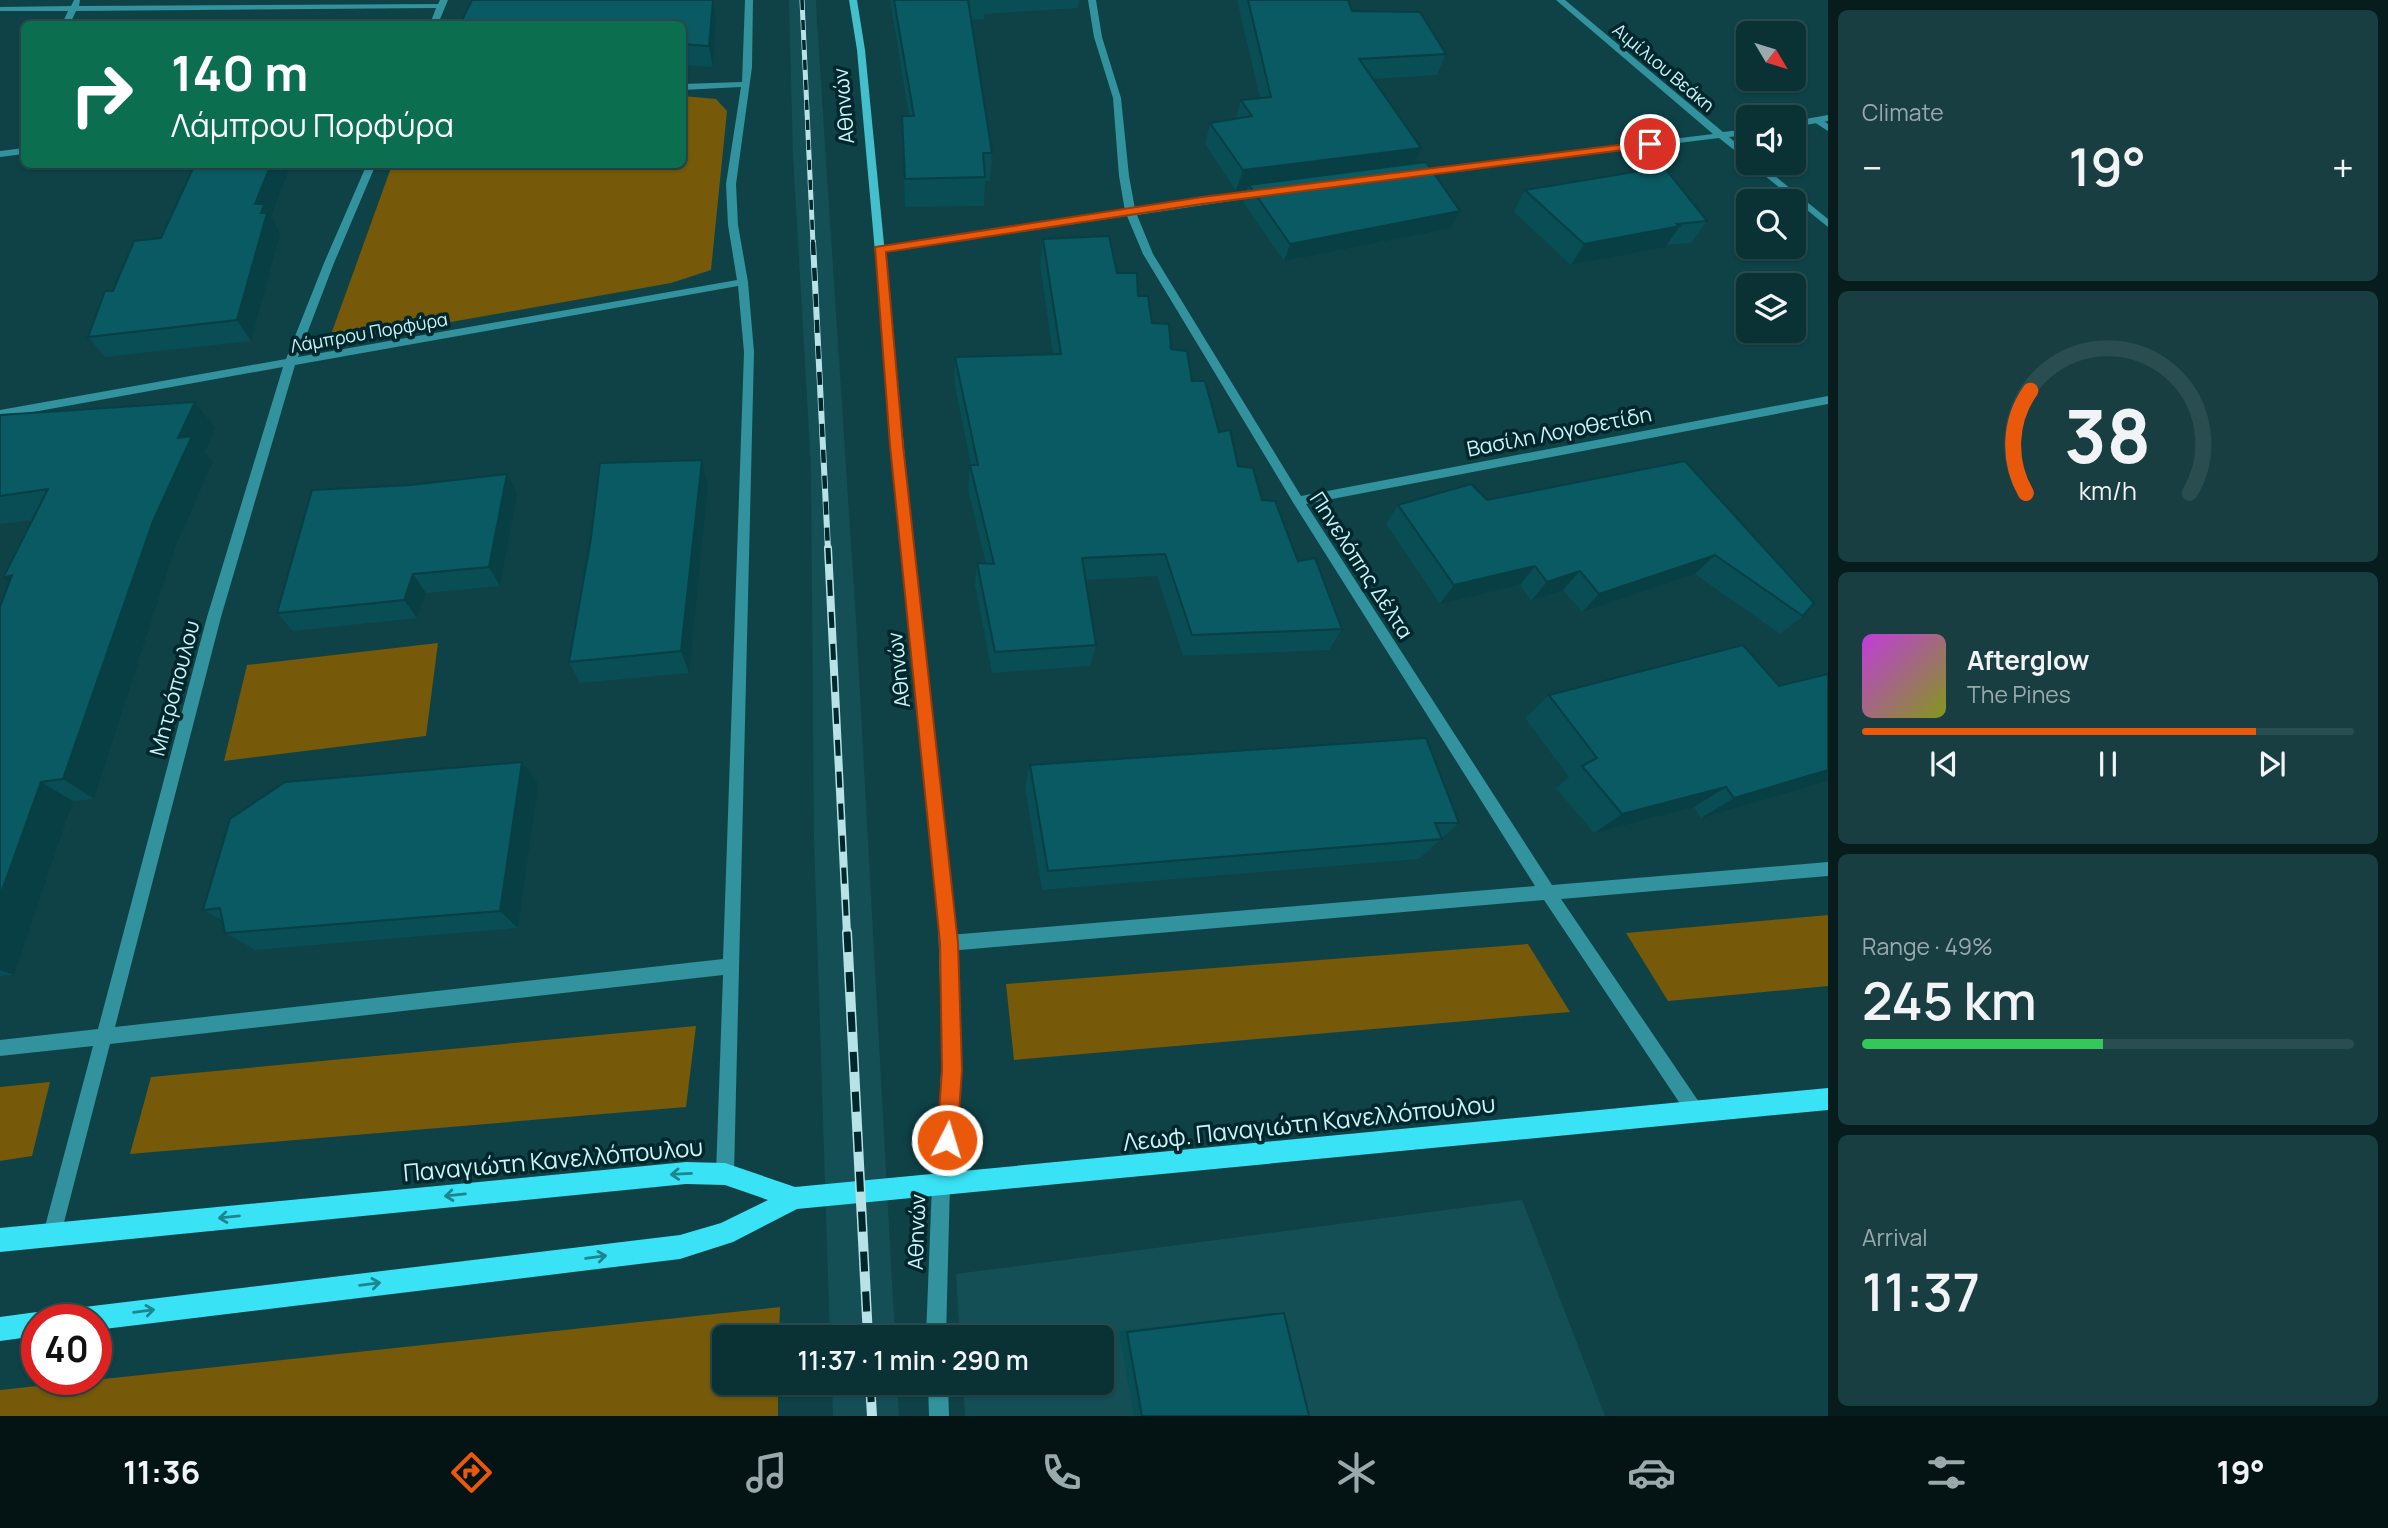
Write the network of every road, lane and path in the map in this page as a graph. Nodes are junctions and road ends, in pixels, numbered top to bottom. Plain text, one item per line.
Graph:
1 (77, 0) edge
2 (749, 0) edge
3 (853, 0) edge
4 (1092, 0) edge
5 (1560, 0) edge
6 (443, 3) edge
7 (0, 9) edge
8 (72, 9) junction
9 (66, 21) edge
10 (435, 21) edge
11 (745, 84) junction
12 (686, 87) edge
13 (1828, 118) edge
14 (1817, 120) junction
15 (1806, 122) edge
16 (1828, 128) edge
17 (1736, 133) edge
18 (1722, 135) junction
19 (1736, 147) edge
20 (21, 151) edge
21 (0, 154) edge
22 (370, 168) edge
23 (1407, 174) edge
24 (1768, 175) edge
25 (1279, 191) edge
26 (1130, 211) junction
27 (1828, 225) edge
28 (880, 250) junction
29 (743, 282) junction
30 (290, 364) junction
31 (1828, 400) edge
32 (0, 414) edge
33 (1298, 500) junction
34 (1828, 869) edge
35 (1548, 893) junction
36 (949, 943) junction
37 (732, 966) junction
38 (103, 1037) junction
39 (0, 1048) edge
40 (1828, 1099) edge
41 (1695, 1111) junction
42 (725, 1174) junction
43 (941, 1184) junction
44 (795, 1198) junction
45 (52, 1234) junction
46 (0, 1240) edge
47 (112, 1316) edge
48 (936, 1325) edge
49 (21, 1326) edge
50 (0, 1329) edge
51 (938, 1395) edge
52 (939, 1416) edge

1 - 8 street
2 - 11 street
3 - 28 street, Αθηνών
4 - 26 street, Πηνελόπης Δέλτα
5 - 18 street, Αιμίλιου Βεάκη
6 - 8 street
6 - 10 street
7 - 8 street
8 - 9 street
11 - 12 street
11 - 29 street
13 - 14 street
14 - 15 street
14 - 16 street
17 - 18 street
18 - 19 street, Αιμίλιου Βεάκη
18 - 23 street
20 - 21 street
22 - 30 street, Μητρόπουλου
24 - 27 street
25 - 26 street
26 - 28 street
26 - 33 street, Πηνελόπης Δέλτα
28 - 36 street, Αθηνών
29 - 30 street, Λάμπρου Πορφύρα
29 - 37 street
30 - 32 street, Λάμπρου Πορφύρα
30 - 38 street, Μητρόπουλου
31 - 33 street, Βασίλη Λογοθετίδη
33 - 35 street, Πηνελόπης Δέλτα
34 - 35 street
35 - 36 street
35 - 41 street, Πηνελόπης Δέλτα
36 - 43 street, Αθηνών
37 - 38 street
37 - 42 street
38 - 39 street
38 - 45 street, Μητρόπουλου
40 - 41 main road, Λεωφ. Παναγιώτη Κανελλόπουλου
41 - 43 main road, Λεωφ. Παναγιώτη Κανελλόπουλου
42 - 44 main road, Παναγιώτη Κανελλόπουλου
42 -> 45 main road, Παναγιώτη Κανελλόπουλου
43 - 44 main road, Λεωφ. Παναγιώτη Κανελλόπουλου
43 - 48 street, Αθηνών
47 -> 44 main road
45 - 46 main road, Παναγιώτη Κανελλόπουλου
49 - 50 main road
51 - 52 street

